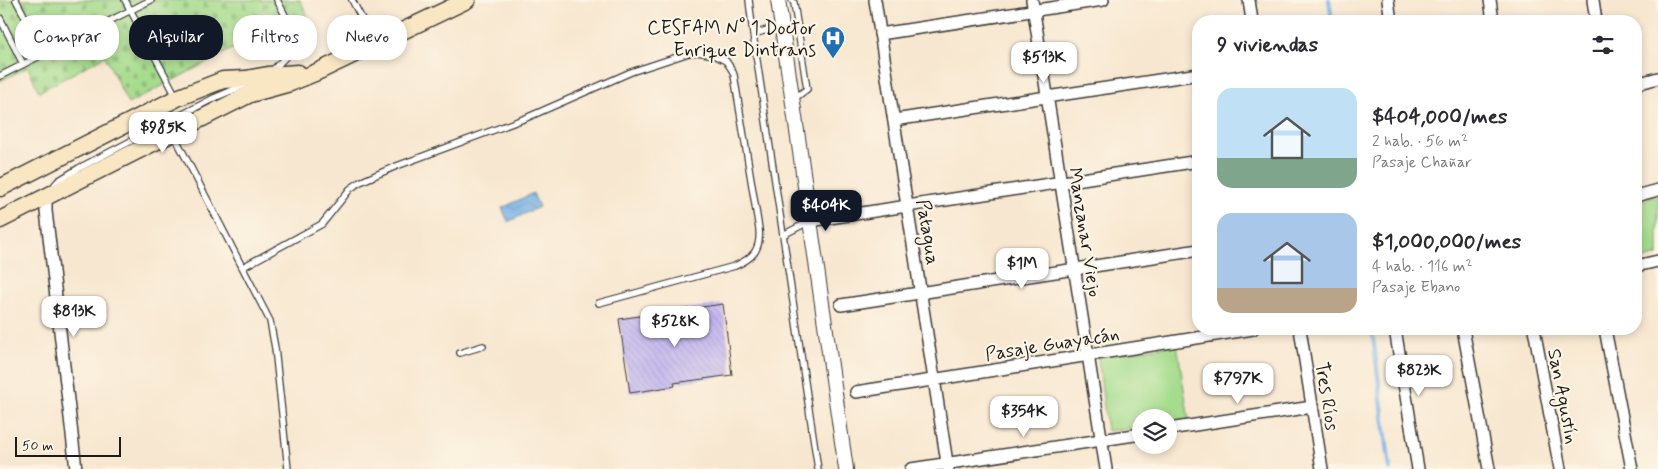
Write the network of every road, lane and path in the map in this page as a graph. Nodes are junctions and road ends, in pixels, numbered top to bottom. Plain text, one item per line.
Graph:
1 (16, 0) edge
2 (125, 0) edge
3 (151, 0) edge
4 (277, 0) edge
5 (352, 0) edge
6 (466, 0) edge
7 (749, 0) edge
8 (778, 0) edge
9 (792, 0) edge
10 (875, 0) edge
11 (1103, 0) edge
12 (1249, 0) edge
13 (1388, 0) edge
14 (1490, 0) edge
15 (1593, 0) edge
16 (1033, 5) edge
17 (131, 10) junction
18 (24, 15) edge
19 (360, 15) edge
20 (1251, 15) edge
21 (1390, 15) edge
22 (1491, 15) edge
23 (1595, 15) edge
24 (119, 16) edge
25 (0, 18) edge
26 (782, 26) junction
27 (407, 29) edge
28 (753, 34) junction
29 (880, 34) junction
30 (32, 60) edge
31 (342, 60) edge
32 (24, 64) junction
33 (317, 72) junction
34 (268, 75) junction
35 (1192, 75) edge
36 (0, 76) edge
37 (1658, 78) edge
38 (1642, 82) edge
39 (792, 97) junction
40 (1048, 97) junction
41 (177, 98) junction
42 (894, 120) junction
43 (173, 132) junction
44 (1192, 162) edge
45 (1061, 182) junction
46 (0, 188) edge
47 (1658, 190) edge
48 (1642, 194) edge
49 (46, 197) junction
50 (907, 206) junction
51 (0, 220) edge
52 (810, 221) junction
53 (783, 235) junction
54 (1192, 251) edge
55 (1658, 261) edge
56 (1642, 265) edge
57 (243, 267) junction
58 (1074, 269) junction
59 (920, 293) junction
60 (599, 302) dead end
61 (841, 305) dead end
62 (1215, 335) edge
63 (1301, 335) edge
64 (1396, 335) edge
65 (1465, 335) edge
66 (1535, 335) edge
67 (1606, 335) edge
68 (483, 346) dead end
69 (460, 353) dead end
70 (1088, 355) junction
71 (934, 380) junction
72 (856, 392) dead end
73 (1312, 407) junction
74 (1177, 428) edge
75 (1132, 435) edge
76 (1101, 440) junction
77 (947, 466) edge
78 (76, 469) edge
79 (288, 469) edge
80 (818, 469) edge
81 (846, 469) edge
82 (911, 469) edge
83 (1106, 469) edge
84 (1322, 469) edge
85 (1418, 469) edge
86 (1489, 469) edge
87 (1560, 469) edge
88 (1632, 469) edge

1 - 18 lane
2 - 17 lane
3 - 17 lane
4 - 34 lane
5 - 19 lane
6 - 27 main road
7 - 28 lane
8 - 26 street
9 - 39 lane
10 - 29 street, Patagua
11 - 16 street
12 - 20 street
13 - 21 street
14 - 22 street
15 - 23 street
16 - 29 street
16 - 40 street, Manzanar Viejo
17 - 24 lane
17 - 41 lane
25 - 32 lane
26 - 28 lane
26 - 39 street
28 - 53 lane
29 - 42 street, Patagua
30 - 32 lane
31 - 33 main road
32 - 36 lane
33 - 34 main road
33 - 43 main road
34 - 41 main road
34 - 49 lane
35 - 40 street
37 - 38 street
39 - 52 street
40 - 42 street
40 - 45 street, Manzanar Viejo
41 - 46 main road
42 - 50 street, Patagua
43 - 49 main road
43 - 57 lane
44 - 45 street
45 - 50 street
45 - 58 street, Manzanar Viejo
47 - 48 street
49 - 51 main road
49 - 78 street
50 - 52 street
50 - 59 street, Patagua
52 - 53 lane
52 - 81 street
53 - 80 lane
54 - 58 street
55 - 56 street
57 - 60 lane
57 - 79 lane
58 - 59 street
58 - 70 street, Manzanar Viejo
59 - 61 street
59 - 71 street, Patagua
62 - 70 street, Pasaje Guayacán
63 - 73 street, Tres Ríos
64 - 85 street
65 - 86 street
66 - 87 street, San Agustín
67 - 88 street
68 - 69 lane
70 - 71 street, Pasaje Guayacán
70 - 76 street, Manzanar Viejo
71 - 72 street, Pasaje Guayacán
71 - 77 street, Patagua
73 - 74 street
73 - 84 street, Tres Ríos
75 - 76 street
76 - 77 street
76 - 83 street, Manzanar Viejo
77 - 82 street

